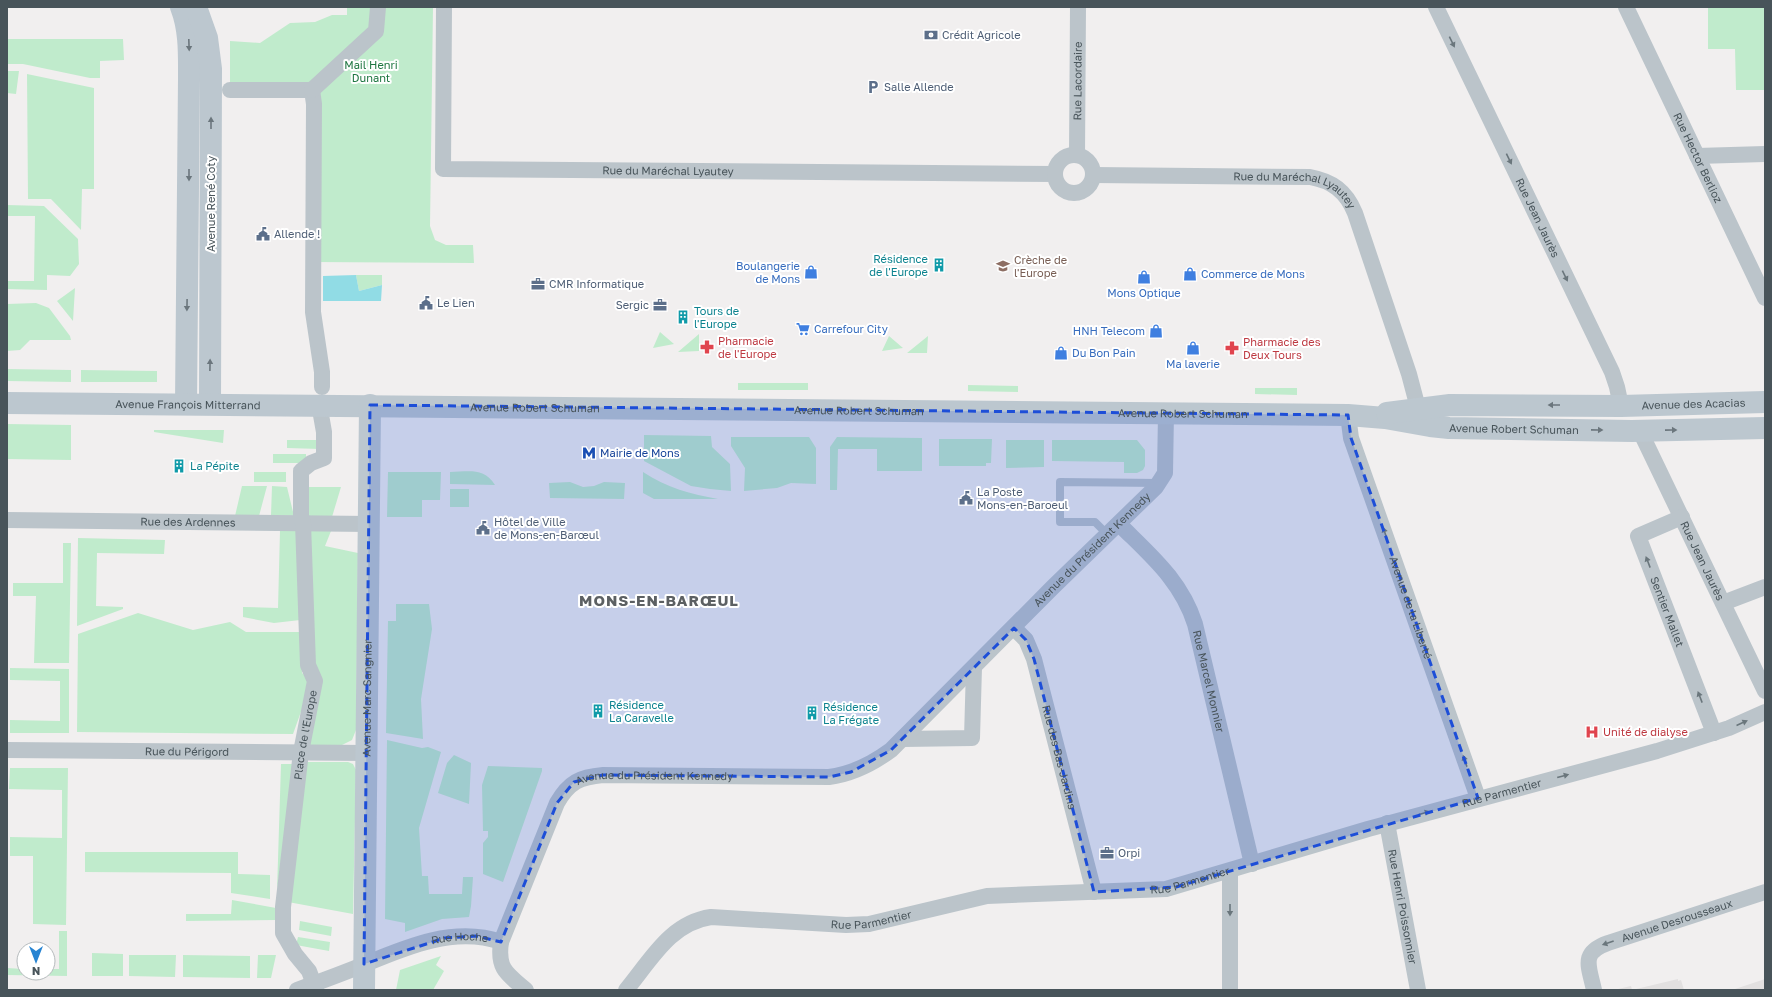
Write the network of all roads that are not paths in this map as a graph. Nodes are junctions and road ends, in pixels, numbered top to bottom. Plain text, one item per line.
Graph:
1 (181, 7) edge
2 (196, 7) edge
3 (378, 7) edge
4 (444, 7) edge
5 (1078, 7) edge
6 (1436, 7) edge
7 (1630, 10) edge
8 (230, 90) dead end
9 (312, 90) junction
10 (1765, 154) edge
11 (1077, 155) junction
12 (1697, 156) junction
13 (1055, 174) junction
14 (1093, 175) junction
15 (1765, 298) edge
16 (322, 387) dead end
17 (1765, 402) edge
18 (7, 403) edge
19 (186, 404) junction
20 (210, 404) junction
21 (370, 405) junction
22 (1629, 406) junction
23 (1418, 408) junction
24 (1166, 413) junction
25 (321, 415) dead end
26 (1348, 415) junction
27 (1765, 428) edge
28 (1640, 431) junction
29 (1159, 483) junction
30 (1682, 517) junction
31 (7, 520) edge
32 (303, 523) junction
33 (369, 524) junction
34 (1113, 529) junction
35 (1765, 587) edge
36 (1723, 603) junction
37 (1014, 628) junction
38 (974, 667) junction
39 (1765, 692) edge
40 (1765, 712) edge
41 (1714, 733) junction
42 (903, 739) junction
43 (7, 750) edge
44 (300, 752) junction
45 (366, 753) junction
46 (1478, 798) junction
47 (1387, 823) junction
48 (1252, 864) junction
49 (1230, 871) junction
50 (1094, 892) junction
51 (1765, 892) edge
52 (501, 942) junction
53 (364, 964) junction
54 (314, 987) edge
55 (297, 990) edge
56 (364, 990) edge
57 (526, 990) edge
58 (626, 990) edge
59 (1230, 990) edge
60 (1418, 990) edge
61 (1594, 990) edge

1 -> 19 main road, Avenue René Coty
20 -> 2 main road, Avenue René Coty
3 - 9 street
4 - 13 street, Rue du Maréchal Lyautey
5 - 11 street, Rue Lacordaire
6 -> 22 street, Rue Jean Jaurès
7 - 12 street, Rue Hector Berlioz
8 - 9 street
9 - 16 street
10 - 12 street
11 - 13 street
11 - 14 street
12 - 15 street, Rue Hector Berlioz
13 - 14 street
14 - 23 street, Rue du Maréchal Lyautey
17 - 22 main road, Avenue des Acacias
18 - 19 main road, Avenue François Mitterrand
19 - 20 main road, Avenue François Mitterrand
20 - 21 main road, Avenue François Mitterrand
21 - 24 main road, Avenue Robert Schuman
21 - 33 main road, Avenue Marc Sangnier
22 -> 23 main road, Avenue Robert Schuman
22 - 28 main road, Rue Jean Jaurès
23 - 26 main road, Avenue Robert Schuman
24 - 26 main road, Avenue Robert Schuman
24 - 29 street, Avenue du Président Kennedy
25 - 32 street, Place de l'Europe
26 -> 28 main road, Avenue Robert Schuman
46 -> 26 street, Avenue de la Liberté
28 -> 27 main road
28 - 30 street, Rue Jean Jaurès
29 - 34 street, Avenue du Président Kennedy
29 - 34 lane
30 - 36 street, Rue Jean Jaurès
41 -> 30 street, Sentier Mallet
31 - 32 street, Rue des Ardennes
32 - 33 street, Rue des Ardennes
32 - 44 street, Place de l'Europe
33 - 45 main road, Avenue Marc Sangnier
34 - 37 street, Avenue du Président Kennedy
34 - 48 street, Rue Marcel Monnier
35 - 36 street
36 - 39 street, Rue Jean Jaurès
37 - 38 street, Avenue du Président Kennedy
37 - 50 street, Rue des Bas-Jardins
38 - 42 street, Avenue du Président Kennedy
38 - 42 street
41 -> 40 street, Rue Parmentier
46 -> 41 street, Rue Parmentier
42 - 52 street, Avenue du Président Kennedy
43 - 44 street, Rue du Périgord
44 - 45 street, Rue du Périgord
44 - 54 street, Place de l'Europe
45 - 53 main road, Avenue Marc Sangnier
47 -> 46 street, Rue Parmentier
47 - 48 street, Rue Parmentier
47 - 60 street, Rue Henri Poissonnier
48 - 49 street, Rue Parmentier
49 - 50 street, Rue Parmentier
49 -> 59 street
50 - 58 street, Rue Parmentier
51 -> 61 street, Avenue Desrousseaux
52 - 53 street, Rue Hoche
52 - 57 street, Rue Hoche
53 - 54 street, Rue Hoche
53 - 56 main road, Avenue Marc Sangnier
54 - 55 street, Rue Hoche

